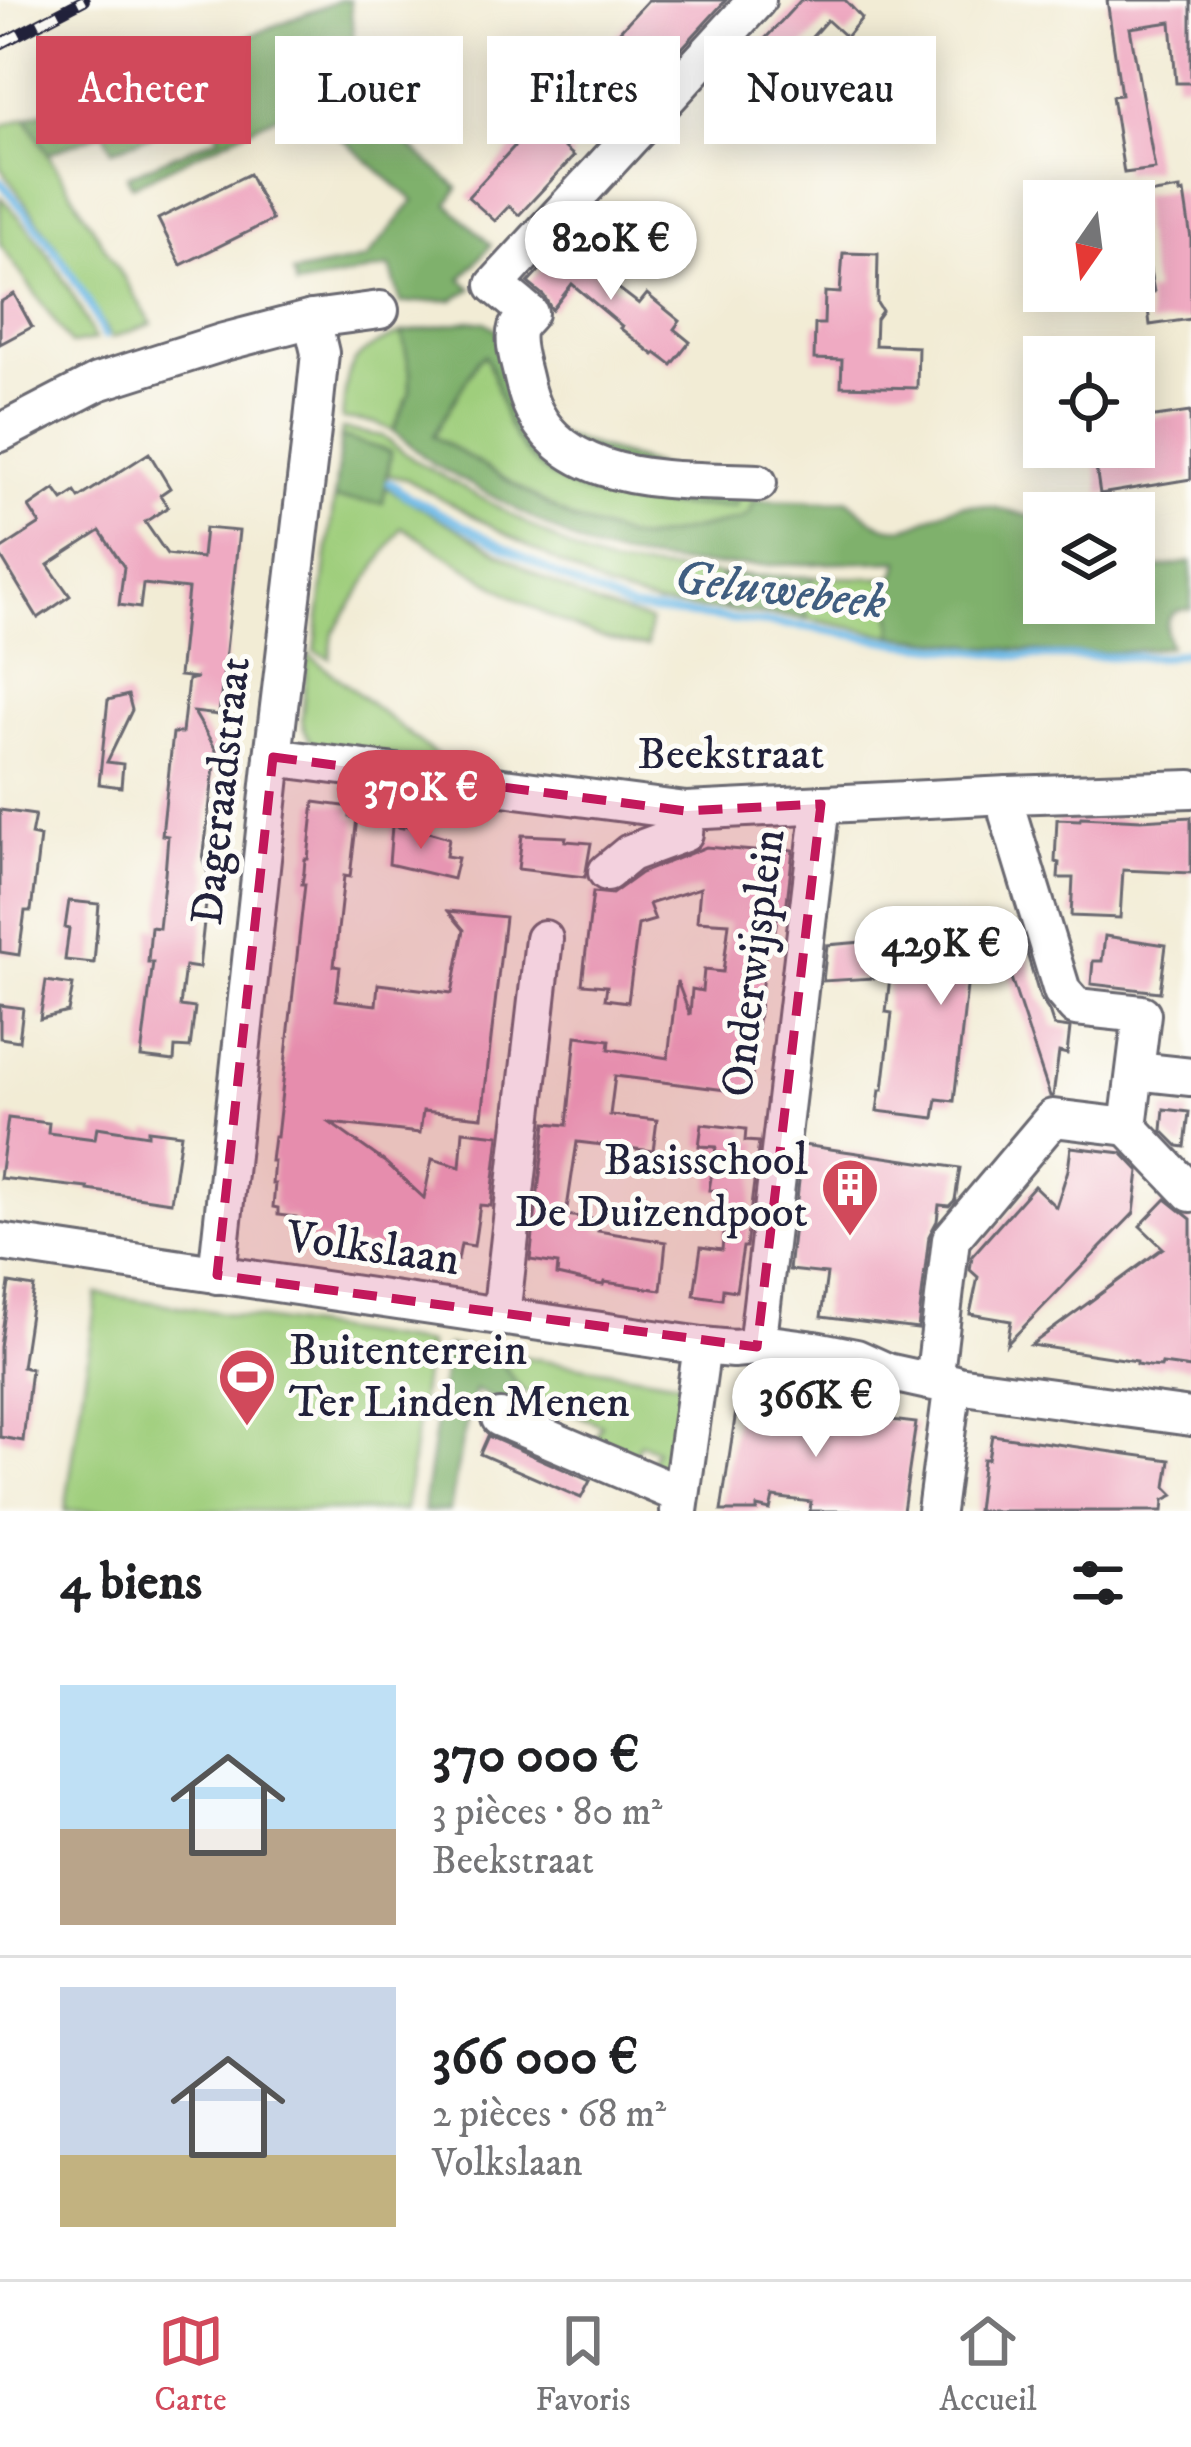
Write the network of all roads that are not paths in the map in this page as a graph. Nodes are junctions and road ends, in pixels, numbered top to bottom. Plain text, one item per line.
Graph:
1 (757, 0) edge
2 (380, 310) dead end
3 (312, 319) junction
4 (0, 433) edge
5 (758, 483) dead end
6 (273, 757) junction
7 (1191, 789) edge
8 (1008, 795) junction
9 (821, 804) junction
10 (686, 811) junction
11 (607, 872) dead end
12 (544, 939) dead end
13 (1136, 1071) junction
14 (1191, 1077) edge
15 (1128, 1127) junction
16 (1191, 1193) edge
17 (0, 1242) edge
18 (217, 1275) junction
19 (501, 1316) junction
20 (731, 1348) junction
21 (944, 1382) junction
22 (1191, 1417) edge
23 (500, 1418) dead end
24 (680, 1503) edge
25 (937, 1511) edge

1 - 5 street
2 - 3 street
3 - 4 street
3 - 6 street, Dageraadstraat
6 - 10 street, Beekstraat
6 - 18 street, Dageraadstraat
7 - 8 street, Beekstraat
8 - 9 street, Beekstraat
8 - 13 street
9 - 10 street, Beekstraat
9 - 20 street, Onderwijsplein
10 - 11 street
12 - 19 street
13 - 14 street
13 - 15 street
15 - 16 street
15 - 21 street
17 - 18 street, Volkslaan
18 - 19 street, Volkslaan
19 - 20 street, Volkslaan
20 - 21 street, Volkslaan
20 - 24 street, Onderwijsplein
21 - 22 street, Volkslaan
21 - 25 street
23 - 24 street

